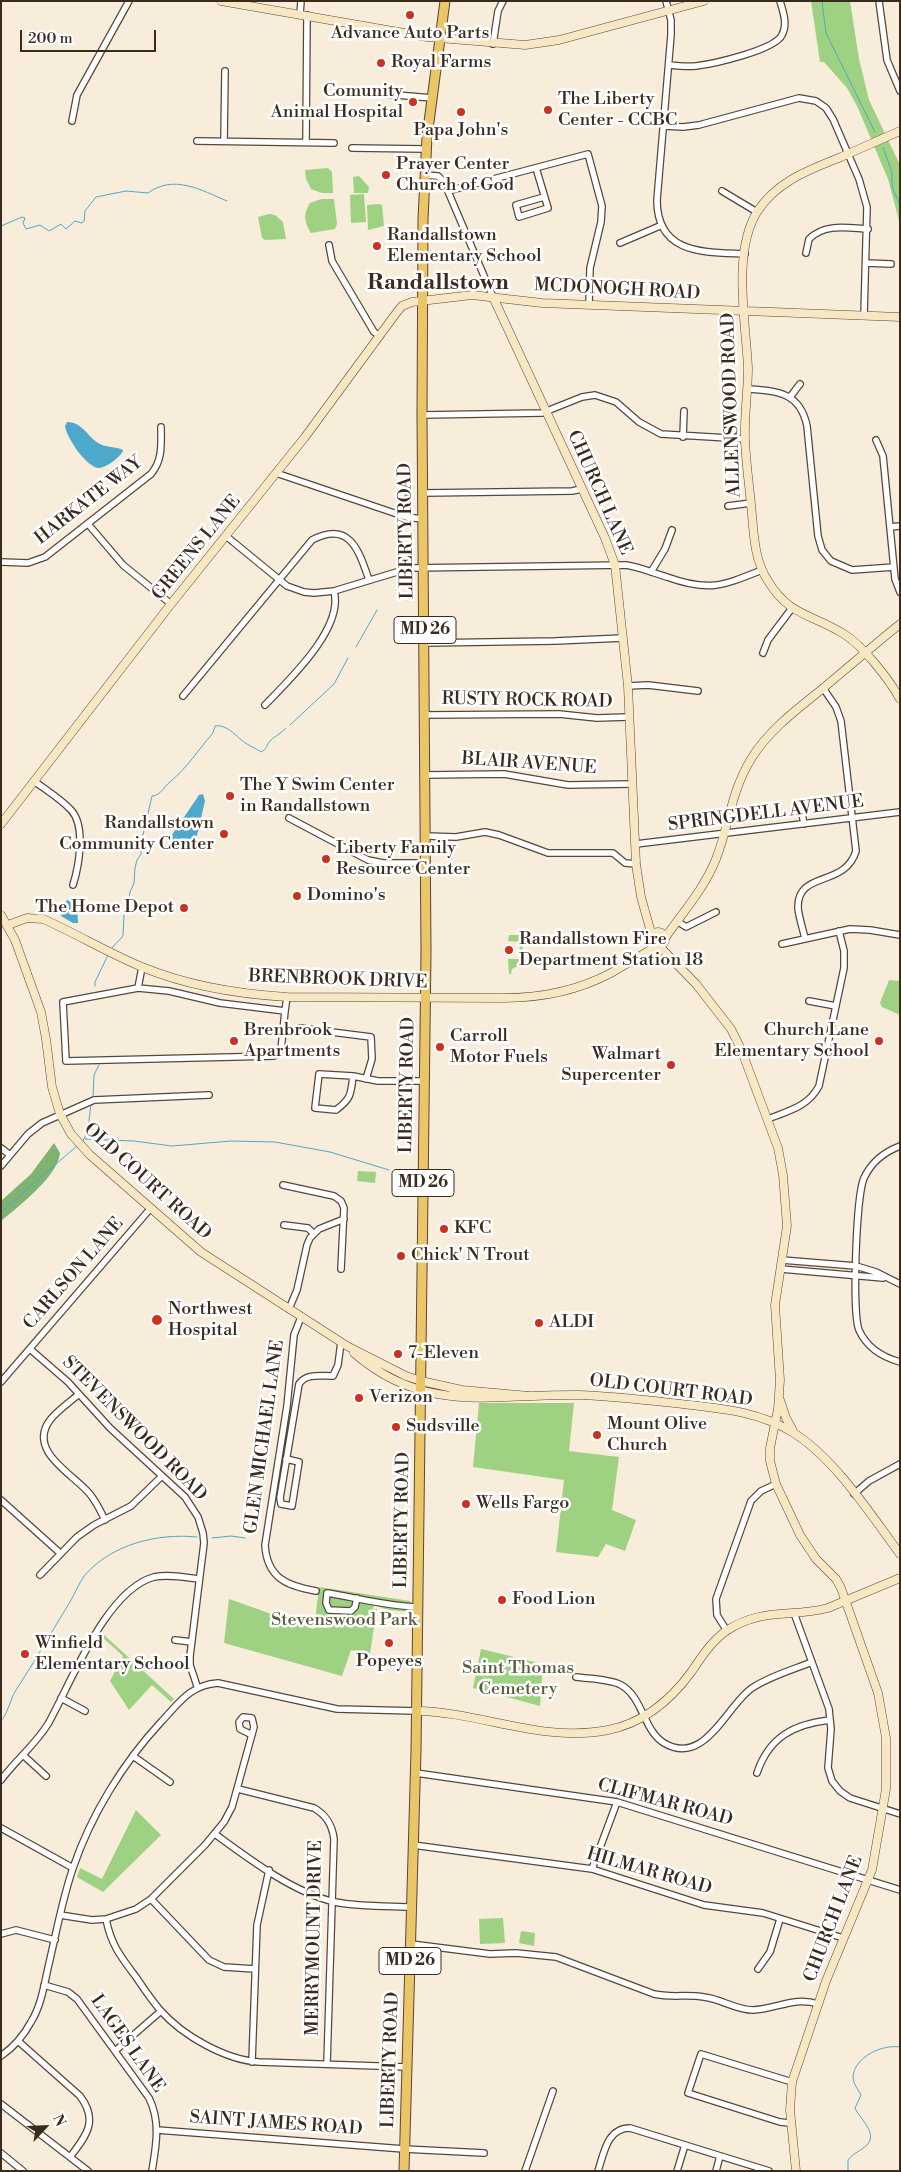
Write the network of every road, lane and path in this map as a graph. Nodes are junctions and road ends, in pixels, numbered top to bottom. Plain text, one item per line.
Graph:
1 (128, 1) edge
2 (220, 1) edge
3 (302, 1) edge
4 (445, 1) edge
5 (503, 1) edge
6 (666, 1) edge
7 (704, 1) edge
8 (780, 1) edge
9 (880, 1) edge
10 (669, 11) junction
11 (303, 14) junction
12 (440, 38) junction
13 (493, 44) junction
14 (668, 65) junction
15 (225, 70) dead end
16 (900, 73) edge
17 (893, 76) junction
18 (350, 91) dead end
19 (900, 91) edge
20 (432, 98) junction
21 (72, 120) dead end
22 (664, 126) junction
23 (900, 131) edge
24 (224, 141) junction
25 (198, 142) dead end
26 (306, 142) junction
27 (334, 143) dead end
28 (352, 148) dead end
29 (426, 149) junction
30 (848, 154) junction
31 (536, 168) junction
32 (424, 175) junction
33 (448, 191) junction
34 (722, 191) dead end
35 (544, 197) junction
36 (757, 212) junction
37 (662, 225) junction
38 (868, 229) junction
39 (620, 243) dead end
40 (329, 245) dead end
41 (806, 253) dead end
42 (745, 254) junction
43 (866, 263) junction
44 (892, 264) dead end
45 (493, 297) junction
46 (422, 300) junction
47 (589, 304) junction
48 (743, 311) junction
49 (864, 315) junction
50 (900, 317) edge
51 (380, 336) junction
52 (800, 384) dead end
53 (748, 389) junction
54 (790, 397) junction
55 (684, 411) dead end
56 (546, 412) junction
57 (422, 415) junction
58 (161, 427) dead end
59 (683, 437) junction
60 (745, 439) junction
61 (876, 440) dead end
62 (276, 473) junction
63 (582, 488) junction
64 (423, 493) junction
65 (751, 503) junction
66 (728, 506) dead end
67 (423, 519) junction
68 (88, 524) junction
69 (900, 526) edge
70 (890, 527) junction
71 (672, 530) dead end
72 (226, 536) junction
73 (1, 562) edge
74 (615, 565) junction
75 (894, 567) junction
76 (424, 568) junction
77 (762, 570) junction
78 (651, 572) junction
79 (279, 580) junction
80 (369, 580) junction
81 (334, 590) junction
82 (900, 592) edge
83 (171, 604) junction
84 (792, 608) junction
85 (900, 624) edge
86 (623, 638) junction
87 (425, 643) junction
88 (763, 653) dead end
89 (865, 653) junction
90 (628, 686) junction
91 (823, 688) junction
92 (698, 691) dead end
93 (183, 696) dead end
94 (900, 699) edge
95 (265, 705) dead end
96 (425, 715) junction
97 (628, 717) junction
98 (426, 775) junction
99 (34, 781) junction
100 (631, 784) junction
101 (800, 803) dead end
102 (900, 812) edge
103 (289, 818) dead end
104 (852, 819) junction
105 (1, 824) edge
106 (804, 824) junction
107 (724, 834) junction
108 (426, 836) junction
109 (636, 844) junction
110 (426, 863) junction
111 (636, 864) junction
112 (73, 885) dead end
113 (716, 912) dead end
114 (1, 915) edge
115 (676, 922) junction
116 (8, 925) junction
117 (840, 931) junction
118 (900, 935) edge
119 (658, 939) junction
120 (805, 939) junction
121 (782, 944) dead end
122 (142, 967) junction
123 (138, 988) junction
124 (287, 996) junction
125 (425, 998) junction
126 (809, 1001) dead end
127 (836, 1006) junction
128 (285, 1011) junction
129 (300, 1028) dead end
130 (353, 1076) junction
131 (366, 1079) junction
132 (424, 1082) junction
133 (209, 1095) dead end
134 (60, 1114) junction
135 (768, 1119) junction
136 (900, 1146) edge
137 (1, 1148) edge
138 (10, 1155) junction
139 (1, 1166) edge
140 (283, 1185) dead end
141 (150, 1209) junction
142 (344, 1219) junction
143 (284, 1225) dead end
144 (314, 1234) junction
145 (782, 1260) junction
146 (856, 1266) junction
147 (341, 1269) dead end
148 (781, 1269) junction
149 (856, 1275) junction
150 (889, 1279) junction
151 (900, 1284) edge
152 (288, 1309) junction
153 (301, 1317) junction
154 (344, 1344) junction
155 (30, 1348) junction
156 (900, 1362) edge
157 (1, 1382) edge
158 (421, 1386) junction
159 (79, 1394) junction
160 (779, 1396) junction
161 (775, 1423) junction
162 (794, 1433) junction
163 (286, 1459) junction
164 (900, 1464) edge
165 (162, 1476) junction
166 (776, 1484) junction
167 (854, 1494) junction
168 (1, 1500) edge
169 (105, 1520) junction
170 (60, 1553) junction
171 (900, 1554) edge
172 (40, 1575) dead end
173 (900, 1578) edge
174 (199, 1579) junction
175 (316, 1591) dead end
176 (357, 1598) junction
177 (846, 1601) junction
178 (418, 1607) junction
179 (794, 1613) junction
180 (726, 1631) junction
181 (175, 1640) dead end
182 (192, 1642) junction
183 (812, 1662) junction
184 (576, 1677) dead end
185 (197, 1686) junction
186 (61, 1698) junction
187 (85, 1711) dead end
188 (416, 1711) junction
189 (644, 1717) junction
190 (830, 1720) junction
191 (252, 1735) dead end
192 (23, 1755) junction
193 (133, 1756) junction
194 (757, 1773) dead end
195 (416, 1774) junction
196 (46, 1776) dead end
197 (1, 1780) edge
198 (170, 1782) dead end
199 (238, 1789) junction
200 (617, 1802) junction
201 (884, 1809) junction
202 (900, 1814) edge
203 (1, 1828) edge
204 (216, 1834) junction
205 (414, 1845) junction
206 (73, 1868) junction
207 (592, 1869) junction
208 (269, 1870) junction
209 (869, 1880) junction
210 (900, 1890) edge
211 (151, 1898) junction
212 (332, 1901) junction
213 (412, 1907) junction
214 (60, 1915) junction
215 (780, 1918) junction
216 (106, 1919) junction
217 (1, 1934) edge
218 (843, 1938) junction
219 (55, 1940) junction
220 (410, 1944) junction
221 (255, 1969) junction
222 (758, 1969) dead end
223 (44, 1985) junction
224 (818, 2004) junction
225 (161, 2011) junction
226 (18, 2041) junction
227 (115, 2051) junction
228 (1, 2056) edge
229 (252, 2062) junction
230 (327, 2064) junction
231 (407, 2067) junction
232 (792, 2082) junction
233 (553, 2091) dead end
234 (1, 2104) edge
235 (790, 2123) junction
236 (157, 2130) junction
237 (685, 2145) junction
238 (404, 2149) junction
239 (1, 2153) edge
240 (484, 2153) dead end
241 (720, 2156) junction
242 (70, 2157) junction
243 (760, 2170) edge
244 (23, 2171) edge
245 (88, 2171) edge
246 (152, 2171) edge
247 (404, 2171) edge
248 (525, 2171) edge
249 (598, 2171) edge
250 (677, 2171) edge
251 (716, 2171) edge
252 (769, 2171) edge
253 (796, 2171) edge

1 - 21 street
2 - 11 street
3 - 11 street
4 - 12 main road, LIBERTY ROAD / MD 26
5 - 13 street
6 - 10 street
7 - 10 street
8 - 14 street
9 - 17 street
10 - 13 street
10 - 14 street
11 - 12 street
11 - 26 street
12 - 13 street
12 - 20 main road, LIBERTY ROAD / MD 26
14 - 22 street
15 - 24 street
16 - 17 street
17 - 19 street
18 - 20 street
20 - 29 main road, LIBERTY ROAD / MD 26
22 - 30 street
22 - 37 street
23 - 30 street, ALLENSWOOD ROAD
24 - 25 street
24 - 26 street
26 - 27 street
28 - 29 street
29 - 32 main road, LIBERTY ROAD / MD 26
30 - 36 street, ALLENSWOOD ROAD
30 - 38 street
31 - 33 street
31 - 35 street
31 - 47 street
32 - 33 street, CHURCH LANE
32 - 46 main road, LIBERTY ROAD / MD 26
33 - 45 street, CHURCH LANE
34 - 36 street
35 - 35 street
36 - 42 street, ALLENSWOOD ROAD
37 - 39 street
37 - 42 street
38 - 41 street
38 - 43 street
40 - 51 street
42 - 48 street, ALLENSWOOD ROAD
43 - 44 street
43 - 49 street
45 - 46 street, MCDONOGH ROAD
45 - 47 street, MCDONOGH ROAD
45 - 56 street, CHURCH LANE
46 - 51 street, GREENS LANE
46 - 57 main road, LIBERTY ROAD / MD 26
47 - 48 street, MCDONOGH ROAD
48 - 49 street, MCDONOGH ROAD
48 - 53 street, ALLENSWOOD ROAD
49 - 50 street, MCDONOGH ROAD
51 - 62 street, GREENS LANE
52 - 54 street
53 - 54 street
53 - 60 street, ALLENSWOOD ROAD
54 - 75 street
55 - 59 street
56 - 57 street
56 - 59 street
56 - 63 street, CHURCH LANE
57 - 64 main road, LIBERTY ROAD / MD 26
58 - 68 street, HARKATE WAY
59 - 60 street
60 - 65 street, ALLENSWOOD ROAD
61 - 70 street
62 - 67 street
62 - 72 street, GREENS LANE
63 - 64 street
63 - 74 street, CHURCH LANE
64 - 67 main road, LIBERTY ROAD / MD 26
65 - 66 street
65 - 77 street, ALLENSWOOD ROAD
67 - 76 main road, LIBERTY ROAD / MD 26
68 - 73 street, HARKATE WAY
68 - 83 street
69 - 70 street
70 - 75 street
71 - 78 street
72 - 79 street
72 - 83 street, GREENS LANE
74 - 76 street
74 - 78 street
74 - 86 street, CHURCH LANE
75 - 82 street
76 - 80 street
76 - 87 main road, LIBERTY ROAD / MD 26
77 - 78 street
77 - 84 street, ALLENSWOOD ROAD
79 - 80 street
79 - 81 street
79 - 93 street
80 - 81 street
81 - 95 street
83 - 99 street, GREENS LANE
84 - 88 street
84 - 89 street, ALLENSWOOD ROAD
85 - 89 street, BRENBROOK DRIVE
86 - 87 street
86 - 90 street, CHURCH LANE
87 - 96 main road, LIBERTY ROAD / MD 26
89 - 91 street, BRENBROOK DRIVE
89 - 94 street, ALLENSWOOD ROAD
90 - 92 street
90 - 97 street, CHURCH LANE
91 - 104 street
91 - 107 street, BRENBROOK DRIVE
96 - 97 street, RUSTY ROCK ROAD
96 - 98 main road, LIBERTY ROAD / MD 26
97 - 100 street, CHURCH LANE
98 - 100 street, BLAIR AVENUE
98 - 108 main road, LIBERTY ROAD / MD 26
99 - 105 street, GREENS LANE
99 - 112 street
100 - 109 street, CHURCH LANE
101 - 106 street
102 - 104 street, SPRINGDELL AVENUE
103 - 110 street
104 - 106 street, SPRINGDELL AVENUE
104 - 120 street
106 - 107 street, SPRINGDELL AVENUE
107 - 109 street, SPRINGDELL AVENUE
107 - 115 street, BRENBROOK DRIVE
108 - 110 main road, LIBERTY ROAD / MD 26
108 - 111 street
109 - 111 street, CHURCH LANE
110 - 125 main road, LIBERTY ROAD / MD 26
111 - 119 street, CHURCH LANE
113 - 115 street
114 - 116 street, OLD COURT ROAD
115 - 119 street, BRENBROOK DRIVE
116 - 122 street, BRENBROOK DRIVE
116 - 134 street, OLD COURT ROAD
117 - 118 street
117 - 120 street
117 - 127 street
119 - 125 street, BRENBROOK DRIVE
119 - 135 street, CHURCH LANE
120 - 121 street
122 - 123 street
122 - 124 street, BRENBROOK DRIVE
123 - 128 street
123 - 128 street
124 - 125 street, BRENBROOK DRIVE
124 - 128 street
125 - 132 main road, LIBERTY ROAD / MD 26
126 - 127 street
127 - 135 street
129 - 131 street
130 - 130 street
130 - 131 street
131 - 132 street
132 - 158 main road, LIBERTY ROAD / MD 26
133 - 134 street
134 - 138 street
134 - 141 street, OLD COURT ROAD
135 - 145 street, CHURCH LANE
136 - 146 street
137 - 138 street
138 - 139 street
140 - 142 street
141 - 152 street, OLD COURT ROAD
141 - 155 street, CARLSON LANE
142 - 144 street
142 - 147 street
143 - 144 street
144 - 152 street
145 - 146 street
145 - 148 street, CHURCH LANE
146 - 149 street
146 - 150 street
148 - 149 street
148 - 160 street, CHURCH LANE
149 - 150 street
149 - 156 street
150 - 151 street
152 - 153 street, OLD COURT ROAD
153 - 154 street, OLD COURT ROAD
153 - 175 street, GLEN MICHAEL LANE
154 - 158 street, OLD COURT ROAD
154 - 163 street
155 - 157 street, CARLSON LANE
155 - 159 street, STEVENSWOOD ROAD
158 - 161 street, OLD COURT ROAD
158 - 178 main road, LIBERTY ROAD / MD 26
159 - 165 street, STEVENSWOOD ROAD
159 - 169 street
160 - 161 street, CHURCH LANE
160 - 162 street
161 - 162 street, OLD COURT ROAD
161 - 166 street, CHURCH LANE
162 - 167 street, OLD COURT ROAD
163 - 163 street
164 - 167 street
165 - 169 street
165 - 174 street, STEVENSWOOD ROAD
166 - 177 street, CHURCH LANE
166 - 180 street
167 - 171 street, OLD COURT ROAD
168 - 170 street
169 - 170 street
170 - 172 street
173 - 177 street
174 - 182 street, STEVENSWOOD ROAD
174 - 186 street
176 - 176 street
176 - 178 street
177 - 179 street
177 - 201 street, CHURCH LANE
178 - 188 main road, LIBERTY ROAD / MD 26
179 - 180 street
179 - 183 street
180 - 189 street
181 - 182 street
182 - 185 street, STEVENSWOOD ROAD
183 - 189 street
183 - 190 street
184 - 189 street
185 - 188 street
185 - 193 street
186 - 187 street
186 - 192 street
188 - 189 street
188 - 195 main road, LIBERTY ROAD / MD 26
190 - 194 street
190 - 201 street
191 - 199 street
192 - 196 street
192 - 197 street
193 - 198 street
193 - 206 street
195 - 200 street, CLIFMAR ROAD
195 - 205 main road, LIBERTY ROAD / MD 26
199 - 204 street
199 - 212 street, MERRYMOUNT DRIVE
200 - 207 street
200 - 209 street, CLIFMAR ROAD
201 - 202 street
201 - 209 street, CHURCH LANE
203 - 206 street
204 - 208 street
204 - 211 street
205 - 207 street, HILMAR ROAD
205 - 213 main road, LIBERTY ROAD / MD 26
206 - 214 street
207 - 215 street, HILMAR ROAD
208 - 212 street
208 - 221 street
209 - 210 street, CLIFMAR ROAD
209 - 218 street, CHURCH LANE
211 - 216 street
211 - 221 street
212 - 213 street
212 - 230 street, MERRYMOUNT DRIVE
213 - 220 main road, LIBERTY ROAD / MD 26
214 - 216 street
214 - 219 street
215 - 218 street, HILMAR ROAD
215 - 222 street
216 - 225 street
217 - 219 street
218 - 224 street, CHURCH LANE
219 - 223 street
220 - 224 street
220 - 231 main road, LIBERTY ROAD / MD 26
221 - 229 street
223 - 226 street
223 - 227 street, LAGES LANE
224 - 232 street, CHURCH LANE
225 - 227 street
225 - 229 street
226 - 228 street
226 - 242 street
227 - 236 street, LAGES LANE
229 - 230 street
230 - 231 street
231 - 238 main road, LIBERTY ROAD / MD 26
232 - 235 street, CHURCH LANE
232 - 235 street
233 - 248 street
234 - 242 street
235 - 253 street, CHURCH LANE
236 - 238 street, SAINT JAMES ROAD
236 - 246 street, LAGES LANE
237 - 241 street
237 - 249 street
237 - 250 street
238 - 240 street, SAINT JAMES ROAD
238 - 247 main road, LIBERTY ROAD / MD 26
239 - 244 street
241 - 243 street
241 - 251 street
242 - 245 street
243 - 252 street

